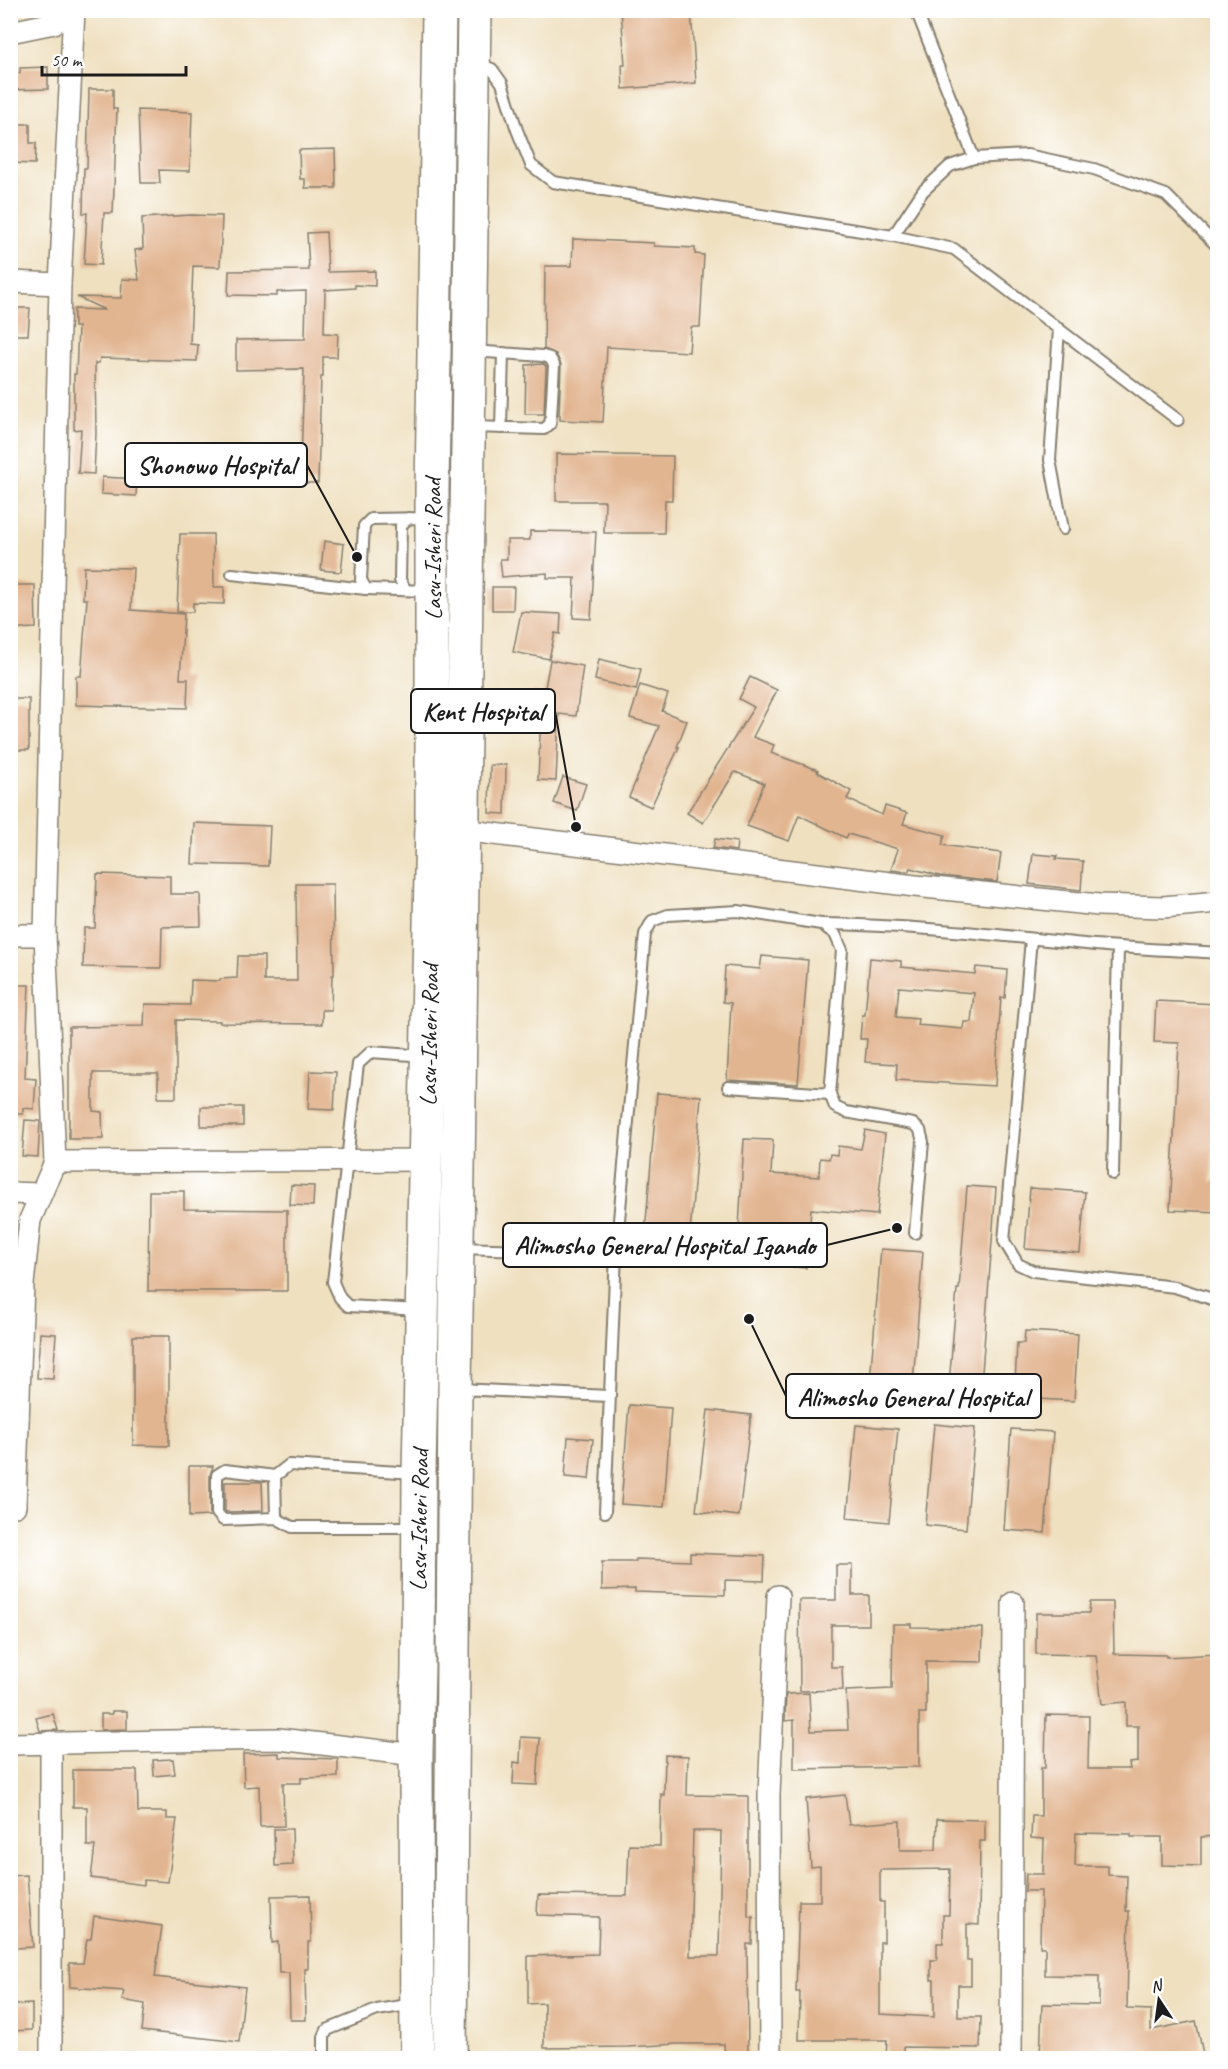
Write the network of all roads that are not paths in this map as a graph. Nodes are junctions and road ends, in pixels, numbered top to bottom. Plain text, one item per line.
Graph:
1 (69, 10) edge
2 (74, 10) edge
3 (439, 10) edge
4 (474, 10) edge
5 (916, 10) edge
6 (10, 32) edge
7 (473, 61) junction
8 (974, 158) junction
9 (893, 236) junction
10 (1218, 247) edge
11 (10, 282) edge
12 (60, 284) junction
13 (1059, 330) junction
14 (469, 351) junction
15 (503, 353) junction
16 (1178, 420) dead end
17 (468, 426) junction
18 (501, 428) junction
19 (421, 518) junction
20 (1063, 529) dead end
21 (232, 574) dead end
22 (366, 589) junction
23 (419, 591) junction
24 (462, 830) junction
25 (1218, 902) edge
26 (822, 924) junction
27 (10, 935) edge
28 (45, 935) junction
29 (1031, 939) junction
30 (1118, 947) junction
31 (1218, 953) edge
32 (428, 1056) junction
33 (728, 1087) dead end
34 (830, 1094) junction
35 (348, 1159) junction
36 (427, 1160) junction
37 (55, 1162) junction
38 (1113, 1174) dead end
39 (10, 1193) edge
40 (40, 1194) junction
41 (915, 1233) dead end
42 (441, 1247) junction
43 (616, 1253) junction
44 (1218, 1301) edge
45 (423, 1310) junction
46 (455, 1388) junction
47 (609, 1396) junction
48 (419, 1473) junction
49 (275, 1476) junction
50 (15, 1506) dead end
51 (605, 1512) dead end
52 (276, 1518) junction
53 (419, 1527) junction
54 (778, 1596) dead end
55 (1013, 1603) dead end
56 (51, 1742) junction
57 (10, 1744) edge
58 (416, 1755) junction
59 (417, 2003) junction
60 (51, 2058) edge
61 (324, 2058) edge
62 (417, 2058) edge
63 (450, 2058) edge
64 (770, 2058) edge
65 (1011, 2058) edge

1 - 6 street
2 - 12 street
3 - 19 main road, Lasu-Isheri Road
4 - 7 main road, Lasu-Isheri Road
5 - 8 lane
7 - 9 lane
7 - 14 main road, Lasu-Isheri Road
8 - 9 lane
8 - 10 lane
9 - 13 lane
11 - 12 street
12 - 28 street
13 - 16 lane
13 - 20 lane
14 - 15 lane
14 - 17 main road, Lasu-Isheri Road
15 - 18 lane
15 - 18 lane
17 - 18 lane
17 - 24 main road, Lasu-Isheri Road
19 - 22 lane
19 - 23 main road, Lasu-Isheri Road
21 - 22 lane
22 - 23 lane
23 - 32 main road, Lasu-Isheri Road
24 - 25 street
24 - 42 main road, Lasu-Isheri Road
26 - 29 lane
26 - 34 lane
26 - 43 lane
27 - 28 street
28 - 37 street
29 - 30 lane
29 - 44 lane
30 - 31 lane
30 - 38 lane
32 - 35 lane
32 - 36 main road, Lasu-Isheri Road
33 - 34 lane
34 - 41 lane
35 - 36 street
35 - 37 street
35 - 45 lane
36 - 42 main road, Lasu-Isheri Road
37 - 40 street
39 - 40 street
40 - 50 street
42 - 43 lane
42 - 45 main road, Lasu-Isheri Road
42 - 46 main road, Lasu-Isheri Road
43 - 47 lane
45 - 48 main road, Lasu-Isheri Road
46 - 47 lane
46 - 63 main road, Lasu-Isheri Road
47 - 51 lane
48 - 49 lane
48 - 53 main road, Lasu-Isheri Road
49 - 52 lane
49 - 52 lane
52 - 53 lane
53 - 58 main road, Lasu-Isheri Road
54 - 64 street
55 - 65 street
56 - 57 street
56 - 58 street
56 - 60 street
58 - 59 main road, Lasu-Isheri Road
59 - 61 lane
59 - 62 main road, Lasu-Isheri Road

